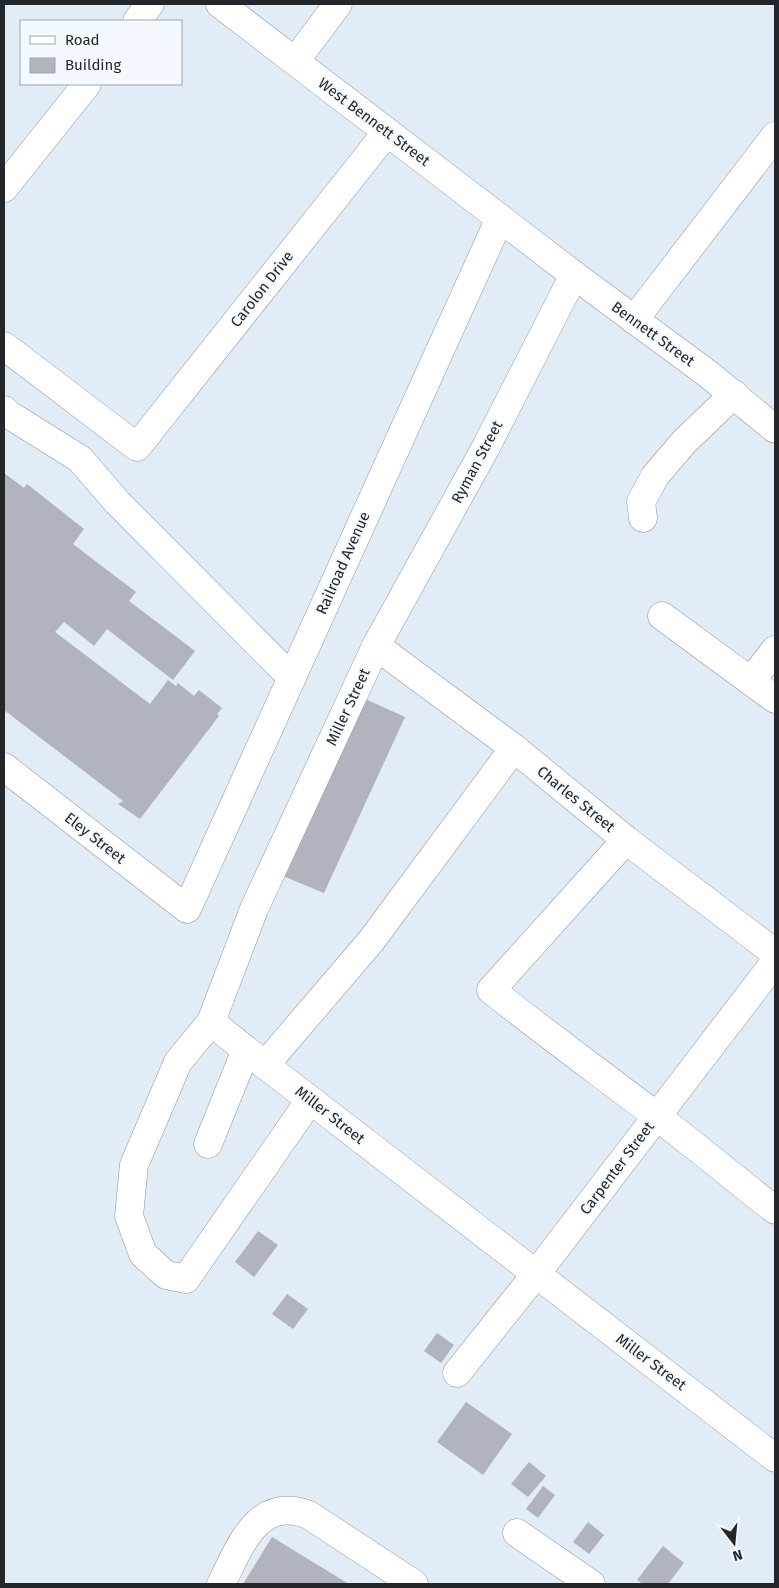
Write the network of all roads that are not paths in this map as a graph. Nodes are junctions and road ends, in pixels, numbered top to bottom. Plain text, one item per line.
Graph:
1 (150, 4) edge
2 (220, 4) edge
3 (338, 4) edge
4 (137, 20) edge
5 (295, 61) junction
6 (86, 85) edge
7 (387, 132) junction
8 (775, 136) edge
9 (4, 188) edge
10 (500, 218) junction
11 (529, 240) joint
12 (574, 276) junction
13 (634, 320) junction
14 (4, 346) edge
15 (734, 394) junction
16 (4, 410) edge
17 (775, 429) edge
18 (643, 518) dead end
19 (662, 616) dead end
20 (376, 646) junction
21 (775, 650) edge
22 (292, 678) junction
23 (751, 681) junction
24 (775, 699) edge
25 (514, 748) junction
26 (4, 767) edge
27 (626, 840) junction
28 (187, 909) joint
29 (775, 953) edge
30 (775, 962) edge
31 (211, 1022) junction
32 (255, 1058) junction
33 (310, 1100) junction
34 (656, 1116) junction
35 (208, 1144) dead end
36 (775, 1210) edge
37 (536, 1274) junction
38 (457, 1373) dead end
39 (775, 1458) edge
40 (517, 1532) dead end
41 (221, 1584) edge
42 (414, 1584) edge
43 (591, 1584) edge

1 - 4 street
2 - 5 street, West Bennett Street
3 - 5 street
5 - 7 street, West Bennett Street
6 - 9 street
7 - 10 street, West Bennett Street
7 - 14 street, Carolon Drive
8 - 13 street
10 - 11 street, West Bennett Street
10 - 22 street, Railroad Avenue
11 - 12 street, Bennett Street
12 - 13 street, Bennett Street
12 - 20 street, Ryman Street
13 - 15 street, Bennett Street
15 - 17 street, Bennett Street
15 - 18 street
16 - 22 street
19 - 23 street
20 - 25 street, Charles Street
20 - 31 street, Miller Street
21 - 23 street
22 - 28 street, Railroad Avenue
23 - 24 street
25 - 27 street, Charles Street
25 - 32 street
26 - 28 street, Eley Street
27 - 29 street, Charles Street
27 - 34 street
30 - 34 street, Carpenter Street
31 - 32 street, Miller Street
31 - 33 street
32 - 33 street, Miller Street
32 - 35 street
33 - 37 street, Miller Street
34 - 36 street
34 - 37 street, Carpenter Street
37 - 38 street, Carpenter Street
37 - 39 street, Miller Street
40 - 43 street
41 - 42 street

